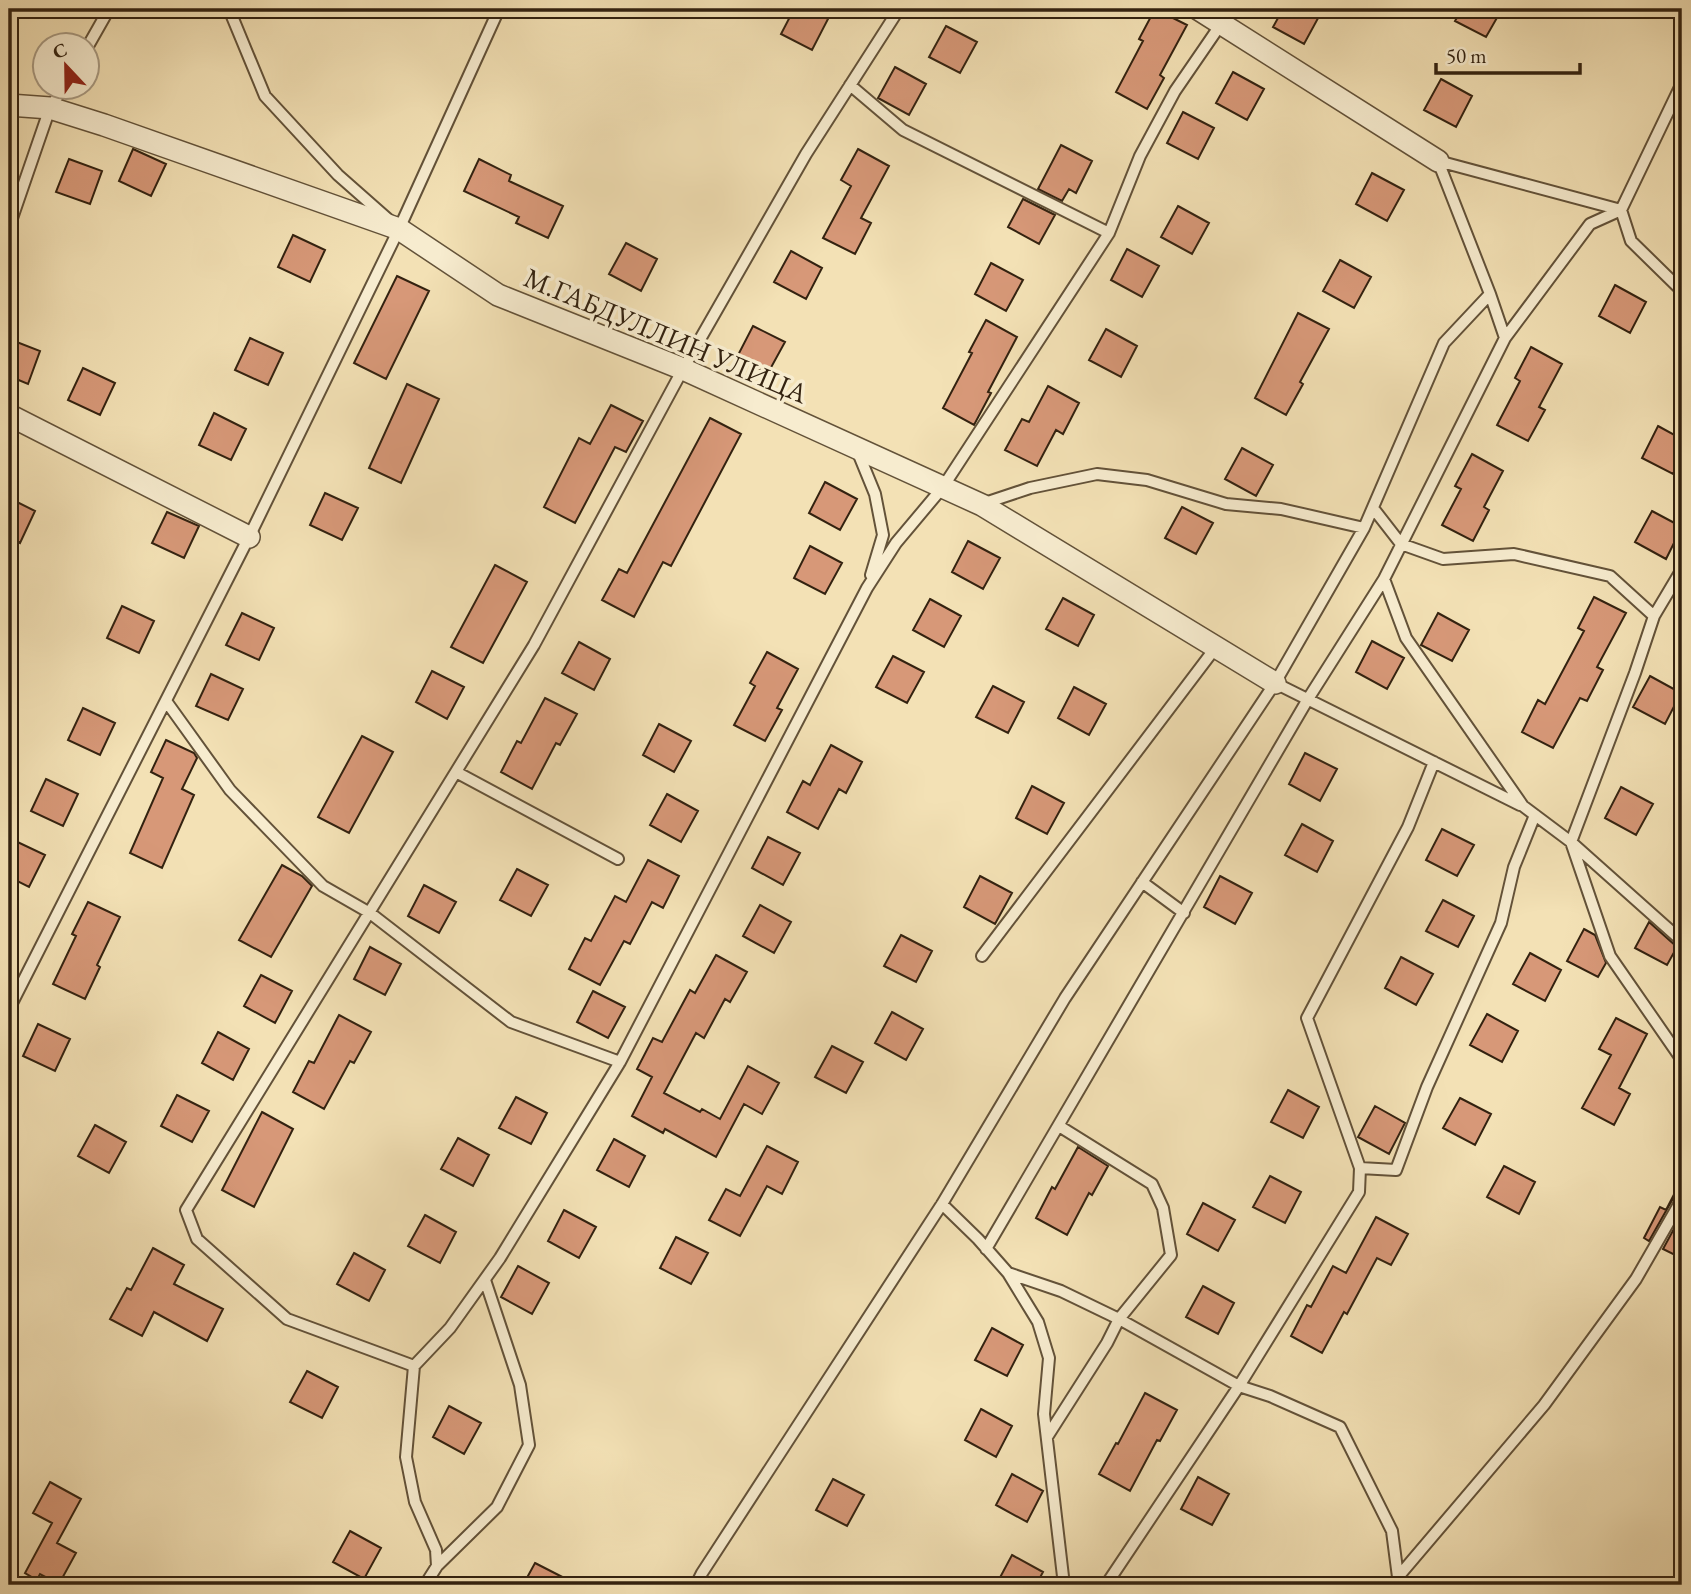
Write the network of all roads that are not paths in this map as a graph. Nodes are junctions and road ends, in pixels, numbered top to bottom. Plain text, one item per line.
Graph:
1 (109, 9) edge
2 (229, 9) edge
3 (499, 9) edge
4 (899, 9) edge
5 (1198, 9) edge
6 (1228, 16) edge
7 (96, 32) edge
8 (1682, 83) edge
9 (850, 85) junction
10 (54, 102) edge
11 (9, 105) edge
12 (50, 108) junction
13 (1438, 161) junction
14 (1621, 210) junction
15 (9, 228) edge
16 (399, 229) junction
17 (1109, 233) junction
18 (1682, 291) edge
19 (1490, 294) junction
20 (1505, 338) junction
21 (683, 369) junction
22 (11, 423) edge
23 (856, 448) junction
24 (943, 487) junction
25 (982, 505) junction
26 (1373, 508) junction
27 (1364, 527) junction
28 (249, 537) junction
29 (1401, 544) junction
30 (1682, 569) edge
31 (1384, 579) junction
32 (867, 587) junction
33 (1654, 616) junction
34 (1216, 647) junction
35 (1275, 683) junction
36 (1308, 699) junction
37 (166, 701) junction
38 (1434, 762) junction
39 (456, 772) junction
40 (1523, 806) junction
41 (1535, 816) junction
42 (1571, 842) junction
43 (618, 859) dead end
44 (1142, 882) junction
45 (370, 913) junction
46 (1184, 913) junction
47 (1682, 940) edge
48 (982, 956) dead end
49 (9, 1009) edge
50 (1682, 1060) edge
51 (620, 1062) junction
52 (1059, 1126) junction
53 (1360, 1168) junction
54 (1682, 1199) edge
55 (942, 1204) junction
56 (986, 1249) junction
57 (1008, 1273) junction
58 (485, 1280) junction
59 (1119, 1319) junction
60 (414, 1366) junction
61 (1239, 1386) junction
62 (1047, 1437) junction
63 (437, 1566) junction
64 (425, 1585) edge
65 (696, 1585) edge
66 (1064, 1585) edge
67 (1107, 1585) edge

1 - 7 lane
2 - 16 lane
3 - 16 lane
4 - 9 lane
5 - 6 street
6 - 13 street
6 - 17 lane
8 - 14 lane
9 - 17 lane
9 - 21 lane
10 - 12 lane
11 - 12 street, М.ГАБДУЛЛИН УЛИЦА
12 - 15 lane
12 - 16 street, М.ГАБДУЛЛИН УЛИЦА
13 - 14 lane
13 - 19 lane
14 - 18 lane
14 - 20 lane
16 - 21 street, М.ГАБДУЛЛИН УЛИЦА
16 - 28 lane
17 - 24 lane
19 - 20 lane
19 - 26 lane
20 - 29 lane
21 - 23 street, М.ГАБДУЛЛИН УЛИЦА
21 - 39 lane
22 - 28 street
23 - 24 street, М.ГАБДУЛЛИН УЛИЦА
23 - 32 lane
24 - 25 street, М.ГАБДУЛЛИН УЛИЦА
24 - 32 lane
25 - 27 lane
25 - 34 street, М.ГАБДУЛЛИН УЛИЦА
26 - 27 lane
26 - 29 lane
27 - 35 lane
28 - 37 lane
29 - 31 lane
29 - 33 lane
30 - 33 lane
31 - 36 lane
31 - 40 lane
32 - 51 lane
33 - 42 lane
34 - 35 street, М.ГАБДУЛЛИН УЛИЦА
34 - 48 lane
35 - 36 lane
35 - 44 lane
36 - 38 lane
36 - 46 lane
37 - 45 lane
37 - 49 lane
38 - 40 lane
38 - 53 lane
39 - 43 lane
39 - 45 lane
40 - 41 lane
41 - 42 lane
41 - 53 lane
42 - 47 lane
42 - 50 lane
44 - 46 lane
44 - 55 lane
45 - 51 lane
45 - 60 lane
46 - 52 lane
51 - 58 lane
52 - 56 lane
52 - 59 lane
53 - 61 lane
54 - 61 lane
55 - 56 lane
55 - 65 lane
56 - 57 lane
57 - 59 lane
57 - 62 lane
58 - 60 lane
58 - 63 lane
59 - 61 lane
59 - 62 lane
60 - 63 lane
61 - 67 lane
62 - 66 lane
63 - 64 lane

